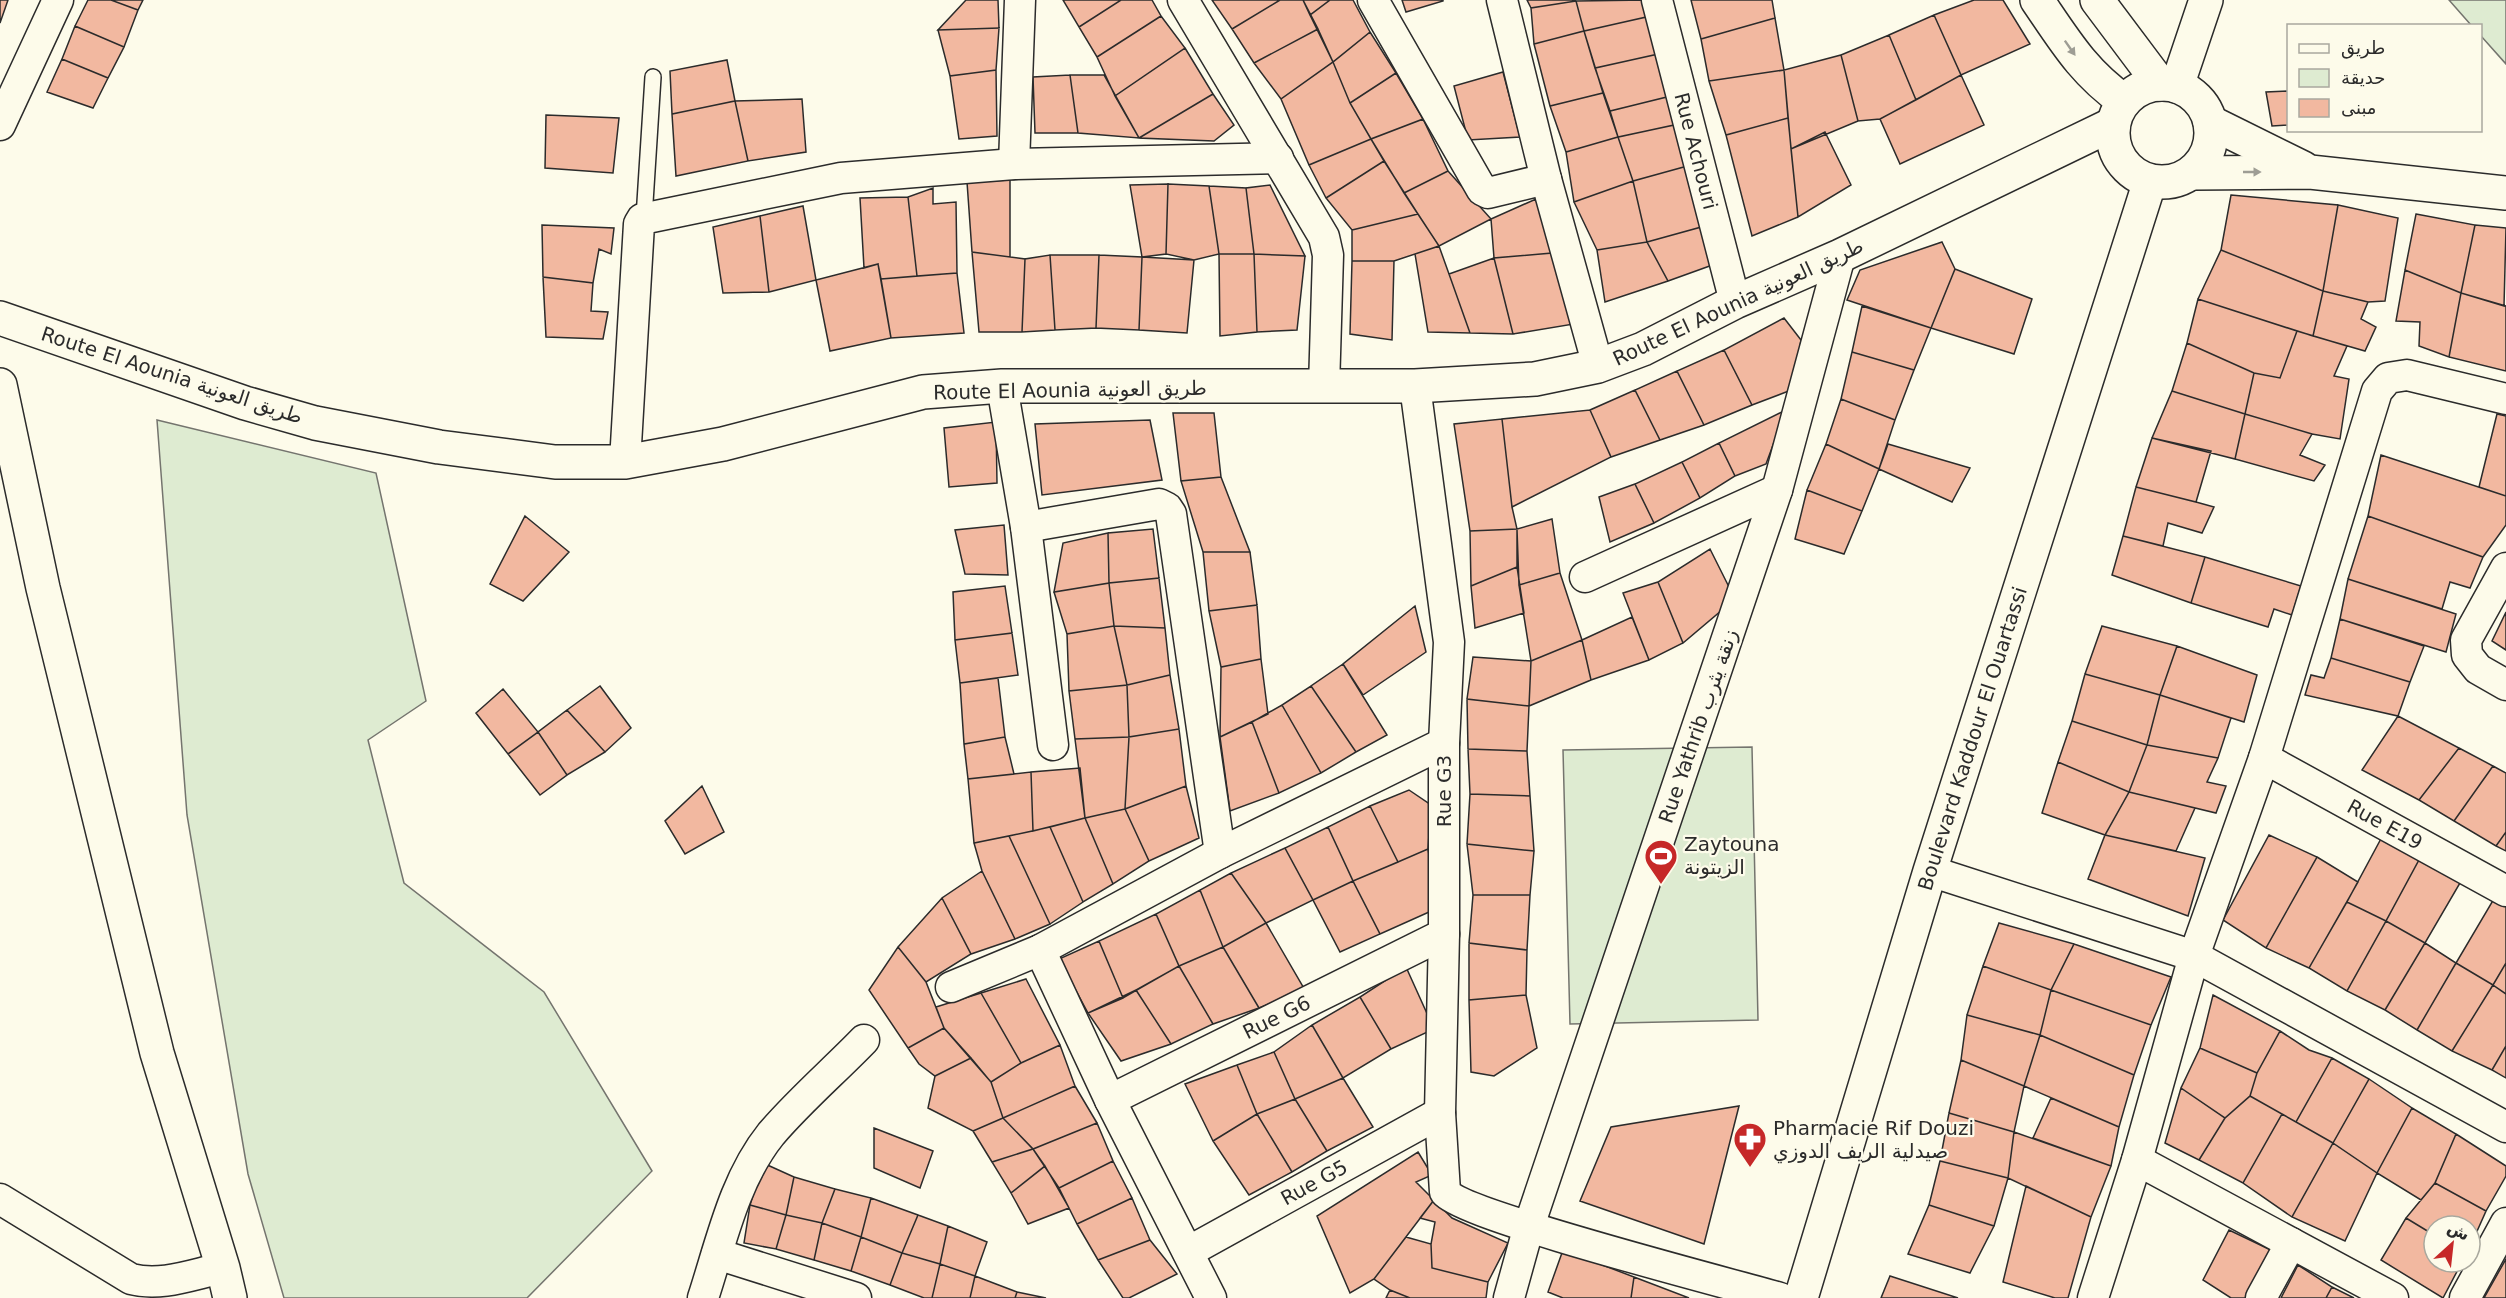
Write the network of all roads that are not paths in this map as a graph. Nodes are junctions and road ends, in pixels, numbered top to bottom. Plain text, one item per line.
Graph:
1 (58, 0) edge
2 (1020, 0) edge
3 (1183, 0) edge
4 (1373, 0) edge
5 (1502, 0) edge
6 (1657, 0) edge
7 (2037, 0) edge
8 (2097, 0) edge
9 (2206, 0) edge
10 (653, 77) dead end
11 (2168, 85) junction
12 (2118, 112) junction
13 (2210, 122) junction
14 (0, 125) edge
15 (1278, 158) junction
16 (1014, 164) junction
17 (2310, 172) junction
18 (2193, 173) junction
19 (1546, 179) junction
20 (2150, 181) junction
21 (2506, 194) edge
22 (644, 218) junction
23 (1840, 256) junction
24 (1735, 302) junction
25 (0, 318) edge
26 (1598, 366) junction
27 (0, 385) edge
28 (1002, 386) junction
29 (1415, 386) junction
30 (1324, 387) junction
31 (2506, 399) edge
32 (625, 462) junction
33 (1777, 490) junction
34 (1026, 527) junction
35 (2506, 568) edge
36 (1584, 577) dead end
37 (2506, 684) edge
38 (1444, 742) junction
39 (1053, 745) dead end
40 (2264, 758) junction
41 (1220, 853) junction
42 (1930, 871) junction
43 (2506, 891) edge
44 (1444, 934) junction
45 (1040, 950) junction
46 (2194, 956) junction
47 (951, 987) dead end
48 (864, 1040) dead end
49 (1110, 1100) junction
50 (1440, 1113) junction
51 (2506, 1127) edge
52 (2137, 1160) junction
53 (0, 1198) edge
54 (2506, 1223) edge
55 (1529, 1226) junction
56 (2291, 1243) junction
57 (1188, 1252) junction
58 (717, 1254) junction
59 (226, 1283) edge
60 (703, 1298) edge
61 (856, 1298) edge
62 (1211, 1298) edge
63 (1509, 1298) edge
64 (1780, 1298) edge
65 (1801, 1298) edge
66 (2093, 1298) edge
67 (2261, 1298) edge
68 (2393, 1298) edge
69 (2465, 1298) edge

1 - 14 street
2 - 16 street
3 - 15 street
4 - 19 street
5 - 19 street
6 - 24 street, Rue Achouri
7 -> 12 street
8 - 11 street
9 - 11 street
10 - 22 lane
11 - 12 street
11 - 13 street
12 - 20 street
12 - 23 street, Route El Aounia طريق العونية
13 - 17 street
13 - 18 street
15 - 16 street
15 - 30 street
16 - 22 street
18 -> 17 street
17 - 21 street
18 - 20 street
19 - 26 street
20 - 42 street, Boulevard Kaddour El Ouartassi
22 - 32 street
23 - 24 street, Route El Aounia طريق العونية
23 - 33 street, Rue Yathrib زنقة يثرب
24 - 26 street, Route El Aounia طريق العونية
25 - 32 street, Route El Aounia طريق العونية
26 - 29 street, Route El Aounia طريق العونية
27 - 59 street
28 - 30 street, Route El Aounia طريق العونية
28 - 32 street, Route El Aounia طريق العونية
28 - 34 street
29 - 30 street, Route El Aounia طريق العونية
29 - 38 street, Rue G3
31 - 40 street
33 - 36 street
33 - 55 street, Rue Yathrib زنقة يثرب
34 - 39 street
34 - 41 street
35 - 37 street
38 - 41 street
38 - 44 street, Rue G3
40 - 43 street, Rue E19
40 - 46 street
41 - 45 street
42 - 46 street
42 - 65 street, Boulevard Kaddour El Ouartassi
44 - 49 street, Rue G6
44 - 50 street, Rue G3
45 - 47 street
45 - 49 street
46 - 51 street
46 - 52 street
48 - 58 street
49 - 57 street
50 - 55 street, Rue G3
50 - 57 street, Rue G5
52 - 56 street
52 - 66 street
53 - 59 street
54 - 69 street
55 - 63 street, Rue Yathrib زنقة يثرب
55 - 64 street
56 - 67 street
56 - 68 street
57 - 62 street
58 - 60 street
58 - 61 street

